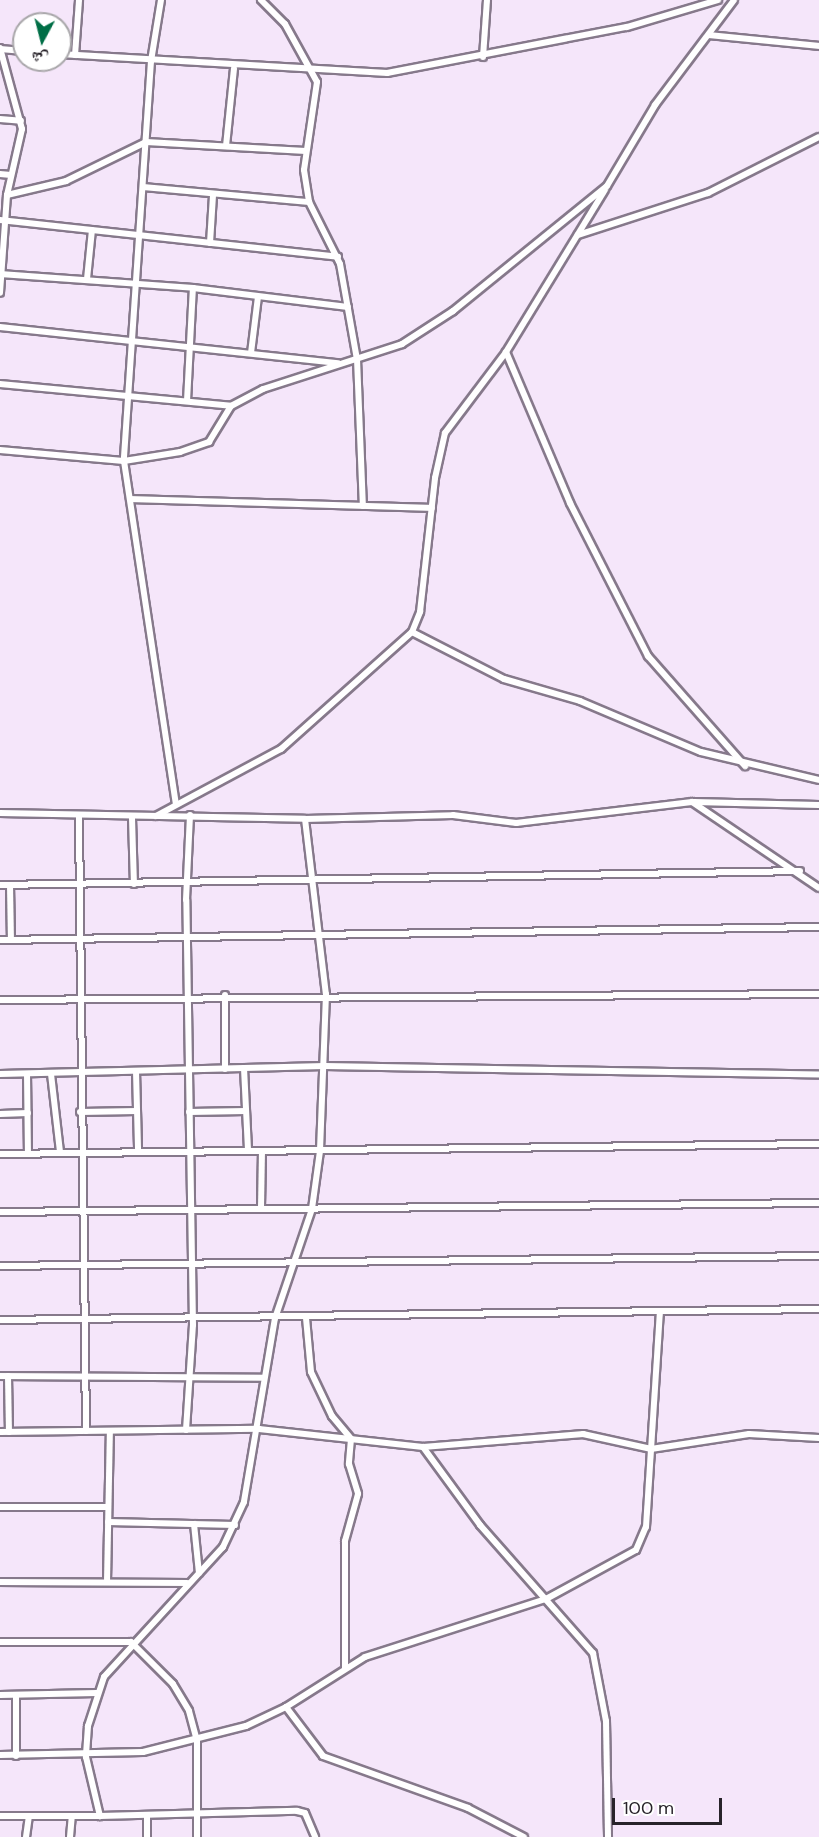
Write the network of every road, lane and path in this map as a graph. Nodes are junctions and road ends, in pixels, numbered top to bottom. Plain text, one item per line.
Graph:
1 (79, 0) edge
2 (161, 0) edge
3 (261, 0) edge
4 (487, 0) edge
5 (718, 0) edge
6 (734, 0) edge
7 (710, 2) edge
8 (709, 35) junction
9 (819, 46) edge
10 (0, 49) edge
11 (72, 55) edge
12 (75, 55) junction
13 (483, 57) junction
14 (151, 61) junction
15 (234, 68) junction
16 (314, 71) junction
17 (0, 119) edge
18 (21, 121) junction
19 (819, 137) edge
20 (146, 142) junction
21 (226, 146) junction
22 (306, 151) junction
23 (0, 174) edge
24 (11, 175) junction
25 (607, 186) junction
26 (143, 187) junction
27 (8, 195) junction
28 (213, 195) junction
29 (309, 202) junction
30 (3, 220) edge
31 (92, 230) junction
32 (140, 235) junction
33 (577, 235) junction
34 (210, 243) junction
35 (338, 256) junction
36 (1, 274) edge
37 (87, 279) junction
38 (136, 284) junction
39 (192, 288) junction
40 (0, 293) edge
41 (258, 297) junction
42 (348, 307) junction
43 (0, 327) edge
44 (133, 338) junction
45 (192, 346) junction
46 (506, 352) junction
47 (251, 353) junction
48 (357, 359) junction
49 (342, 364) junction
50 (0, 384) edge
51 (129, 394) junction
52 (187, 401) junction
53 (231, 406) junction
54 (0, 450) edge
55 (124, 461) junction
56 (132, 499) junction
57 (363, 506) junction
58 (432, 508) junction
59 (412, 632) junction
60 (745, 766) junction
61 (819, 780) edge
62 (692, 802) junction
63 (176, 803) junction
64 (819, 805) edge
65 (0, 813) edge
66 (190, 815) junction
67 (79, 816) junction
68 (155, 817) junction
69 (132, 818) junction
70 (305, 819) junction
71 (800, 871) junction
72 (313, 881) junction
73 (187, 883) junction
74 (134, 884) junction
75 (0, 885) edge
76 (10, 885) junction
77 (79, 885) junction
78 (819, 888) edge
79 (819, 927) edge
80 (187, 937) junction
81 (319, 937) junction
82 (79, 939) junction
83 (0, 940) edge
84 (11, 940) junction
85 (225, 994) junction
86 (326, 994) junction
87 (819, 994) edge
88 (188, 995) junction
89 (79, 999) junction
90 (0, 1000) edge
91 (325, 1065) junction
92 (244, 1068) junction
93 (225, 1069) junction
94 (188, 1070) junction
95 (136, 1071) junction
96 (81, 1073) junction
97 (0, 1074) edge
98 (27, 1074) junction
99 (51, 1074) junction
100 (819, 1075) edge
101 (137, 1111) junction
102 (246, 1111) junction
103 (80, 1112) junction
104 (189, 1112) junction
105 (28, 1113) junction
106 (0, 1114) edge
107 (819, 1144) edge
108 (190, 1148) junction
109 (138, 1150) junction
110 (248, 1150) junction
111 (80, 1151) junction
112 (262, 1151) junction
113 (320, 1151) junction
114 (60, 1152) junction
115 (28, 1153) junction
116 (0, 1154) edge
117 (819, 1203) edge
118 (189, 1207) junction
119 (261, 1208) junction
120 (312, 1209) junction
121 (81, 1210) junction
122 (0, 1212) edge
123 (819, 1256) edge
124 (191, 1263) junction
125 (81, 1265) junction
126 (296, 1265) junction
127 (0, 1266) edge
128 (819, 1309) edge
129 (660, 1313) junction
130 (193, 1317) junction
131 (275, 1318) junction
132 (306, 1318) junction
133 (82, 1319) junction
134 (0, 1320) edge
135 (85, 1375) junction
136 (4, 1376) edge
137 (192, 1377) junction
138 (263, 1378) junction
139 (259, 1429) junction
140 (186, 1430) junction
141 (86, 1431) junction
142 (110, 1431) junction
143 (0, 1432) edge
144 (9, 1432) junction
145 (819, 1438) edge
146 (351, 1439) junction
147 (423, 1447) junction
148 (651, 1449) junction
149 (0, 1507) edge
150 (108, 1507) junction
151 (108, 1522) junction
152 (194, 1524) junction
153 (235, 1525) junction
154 (199, 1573) junction
155 (0, 1581) edge
156 (106, 1582) junction
157 (187, 1583) junction
158 (546, 1599) junction
159 (0, 1642) edge
160 (131, 1642) junction
161 (345, 1668) junction
162 (97, 1693) junction
163 (0, 1695) edge
164 (16, 1695) junction
165 (286, 1707) junction
166 (197, 1740) junction
167 (0, 1755) edge
168 (16, 1756) junction
169 (86, 1757) junction
170 (197, 1815) junction
171 (0, 1816) edge
172 (29, 1816) junction
173 (72, 1816) junction
174 (100, 1816) junction
175 (147, 1816) junction
176 (26, 1837) edge
177 (70, 1837) edge
178 (147, 1837) edge
179 (197, 1837) edge
180 (315, 1837) edge
181 (524, 1837) edge
182 (608, 1837) edge

1 - 12 street
2 - 14 street
3 - 16 street
4 - 13 street
5 - 7 street
6 - 8 street
7 - 13 street
8 - 9 street
8 - 25 street
10 - 18 street
11 - 12 street
12 - 14 street
13 - 16 street
14 - 15 street
14 - 20 street
15 - 16 street
15 - 21 street
16 - 22 street
17 - 18 street
18 - 24 street
19 - 33 street
20 - 21 street
20 - 26 street
20 - 27 street
21 - 22 street
22 - 29 street
23 - 24 street
24 - 27 street
25 - 33 street
25 - 48 street
26 - 28 street
26 - 32 street
27 - 30 street
28 - 29 street
28 - 34 street
29 - 35 street
30 - 31 street
30 - 36 street
31 - 32 street
31 - 37 street
32 - 34 street
32 - 38 street
33 - 46 street
34 - 35 street
35 - 42 street
36 - 37 street
36 - 40 street
37 - 38 street
38 - 39 street
38 - 44 street
39 - 41 street
39 - 45 street
41 - 42 street
41 - 47 street
42 - 48 street
43 - 44 street
44 - 45 street
44 - 51 street
45 - 47 street
45 - 52 street
46 - 58 street
46 - 60 street
47 - 49 street
48 - 49 street
48 - 57 street
49 - 53 street
50 - 51 street
51 - 52 street
51 - 55 street
52 - 53 street
53 - 55 street
54 - 55 street
55 - 56 street
56 - 57 street
56 - 63 street
57 - 58 street
58 - 59 street
59 - 60 street
59 - 63 street
60 - 61 street
62 - 64 street
62 - 70 street
62 - 71 street
63 - 68 street
65 - 67 street
66 - 68 street
66 - 70 street
66 - 73 street
67 - 69 street
67 - 77 street
68 - 69 street
69 - 74 street
70 - 72 street
71 - 72 street
71 - 78 street
72 - 73 street
72 - 81 street
73 - 74 street
73 - 80 street
74 - 77 street
75 - 76 street
76 - 77 street
76 - 84 street
77 - 82 street
79 - 81 street
80 - 81 street
80 - 82 street
80 - 88 street
81 - 86 street
82 - 84 street
82 - 89 street
83 - 84 street
85 - 86 street
85 - 88 street
85 - 93 street
86 - 87 street
86 - 91 street
88 - 89 street
88 - 94 street
89 - 90 street
89 - 96 street
91 - 92 street
91 - 100 street
91 - 113 street
92 - 93 street
92 - 102 street
93 - 94 street
94 - 95 street
94 - 104 street
95 - 96 street
95 - 101 street
96 - 99 street
96 - 103 street
97 - 98 street
98 - 99 street
98 - 105 street
99 - 114 street
101 - 103 street
101 - 109 street
102 - 104 street
102 - 110 street
103 - 111 street
104 - 108 street
105 - 106 street
105 - 115 street
107 - 113 street
108 - 109 street
108 - 110 street
108 - 118 street
109 - 111 street
110 - 112 street
111 - 114 street
111 - 121 street
112 - 113 street
112 - 119 street
113 - 120 street
114 - 115 street
115 - 116 street
117 - 120 street
118 - 119 street
118 - 121 street
118 - 124 street
119 - 120 street
120 - 126 street
121 - 122 street
121 - 125 street
123 - 126 street
124 - 125 street
124 - 126 street
124 - 130 street
125 - 127 street
125 - 133 street
126 - 131 street
128 - 129 street
129 - 132 street
129 - 148 street
130 - 131 street
130 - 133 street
130 - 137 street
131 - 132 street
131 - 138 street
132 - 146 street
133 - 134 street
133 - 135 street
135 - 136 street
135 - 137 street
135 - 141 street
136 - 144 street
137 - 138 street
137 - 140 street
138 - 139 street
139 - 140 street
139 - 146 street
139 - 153 street
140 - 142 street
141 - 142 street
141 - 144 street
142 - 150 street
143 - 144 street
145 - 148 street
146 - 147 street
146 - 161 street
147 - 148 street
147 - 158 street
148 - 158 street
149 - 150 street
150 - 151 street
151 - 152 street
151 - 156 street
152 - 153 street
152 - 154 street
153 - 154 street
154 - 157 street
155 - 156 street
156 - 157 street
157 - 160 street
158 - 161 street
158 - 182 street
159 - 160 street
160 - 162 street
160 - 166 street
161 - 165 street
162 - 164 street
162 - 169 street
163 - 164 street
164 - 168 street
165 - 166 street
165 - 181 street
166 - 169 street
166 - 170 street
167 - 168 street
168 - 169 street
169 - 174 street
170 - 175 street
170 - 179 street
170 - 180 street
171 - 172 street
172 - 173 street
172 - 176 street
173 - 174 street
173 - 177 street
174 - 175 street
175 - 178 street

